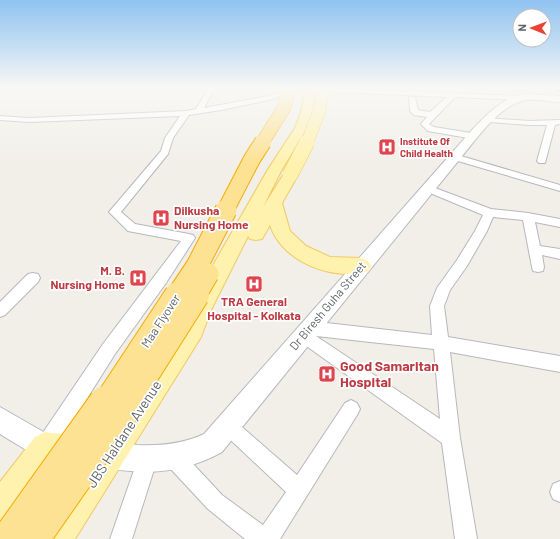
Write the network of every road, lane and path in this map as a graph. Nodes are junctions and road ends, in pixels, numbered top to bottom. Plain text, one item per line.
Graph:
1 (160, 114) edge
2 (185, 114) edge
3 (281, 114) edge
4 (292, 114) edge
5 (306, 114) edge
6 (318, 114) edge
7 (426, 114) edge
8 (494, 114) edge
9 (432, 115) joint
10 (0, 118) edge
11 (489, 120) junction
12 (558, 123) edge
13 (474, 136) junction
14 (454, 157) junction
15 (542, 161) dead end
16 (282, 173) junction
17 (427, 188) junction
18 (559, 191) edge
19 (274, 202) junction
20 (489, 213) junction
21 (528, 217) junction
22 (560, 223) edge
23 (534, 249) junction
24 (560, 254) edge
25 (361, 266) junction
26 (538, 267) dead end
27 (33, 278) dead end
28 (0, 311) edge
29 (193, 330) junction
30 (306, 331) junction
31 (442, 343) junction
32 (560, 364) edge
33 (351, 409) dead end
34 (0, 420) edge
35 (228, 426) junction
36 (451, 438) junction
37 (46, 447) junction
38 (110, 456) junction
39 (174, 458) junction
40 (146, 460) junction
41 (299, 490) junction
42 (0, 508) edge
43 (469, 538) edge
44 (9, 539) edge
45 (32, 539) edge
46 (55, 539) edge
47 (121, 539) edge
48 (263, 539) edge
49 (267, 539) edge

1 - 10 street
2 - 37 street
3 - 44 highway, Maa Flyover, bridge
4 - 45 highway, Maa Flyover, bridge
5 - 16 main road
6 - 16 main road, JBS Haldane Avenue, bridge
7 - 9 street
8 - 11 main road, Dr Biresh Guha Street
9 - 13 street
11 - 12 street
11 - 13 main road, Dr Biresh Guha Street
12 - 15 street
13 - 14 main road, Dr Biresh Guha Street
14 - 17 main road, Dr Biresh Guha Street
14 - 18 street
16 - 19 main road, JBS Haldane Avenue
16 - 29 main road, JBS Haldane Avenue
17 - 20 street
17 - 25 main road, Dr Biresh Guha Street
19 - 25 main road
19 - 29 main road, JBS Haldane Avenue
20 - 21 street
20 - 31 street
21 - 22 street
21 - 23 street
23 - 24 street
23 - 26 street
25 - 30 main road, Dr Biresh Guha Street
27 - 28 street
29 - 38 main road, JBS Haldane Avenue
30 - 31 street
30 - 35 main road, Dr Biresh Guha Street
30 - 36 street
31 - 32 street
31 - 36 street
33 - 41 street
34 - 37 main road
35 - 39 main road, Dr Biresh Guha Street
35 - 41 street
36 - 43 street
37 - 38 main road
37 - 42 main road
38 - 40 main road, Dr Biresh Guha Street
38 - 46 main road, JBS Haldane Avenue
39 - 40 main road, Dr Biresh Guha Street
39 - 48 street
40 - 47 street
41 - 49 street

